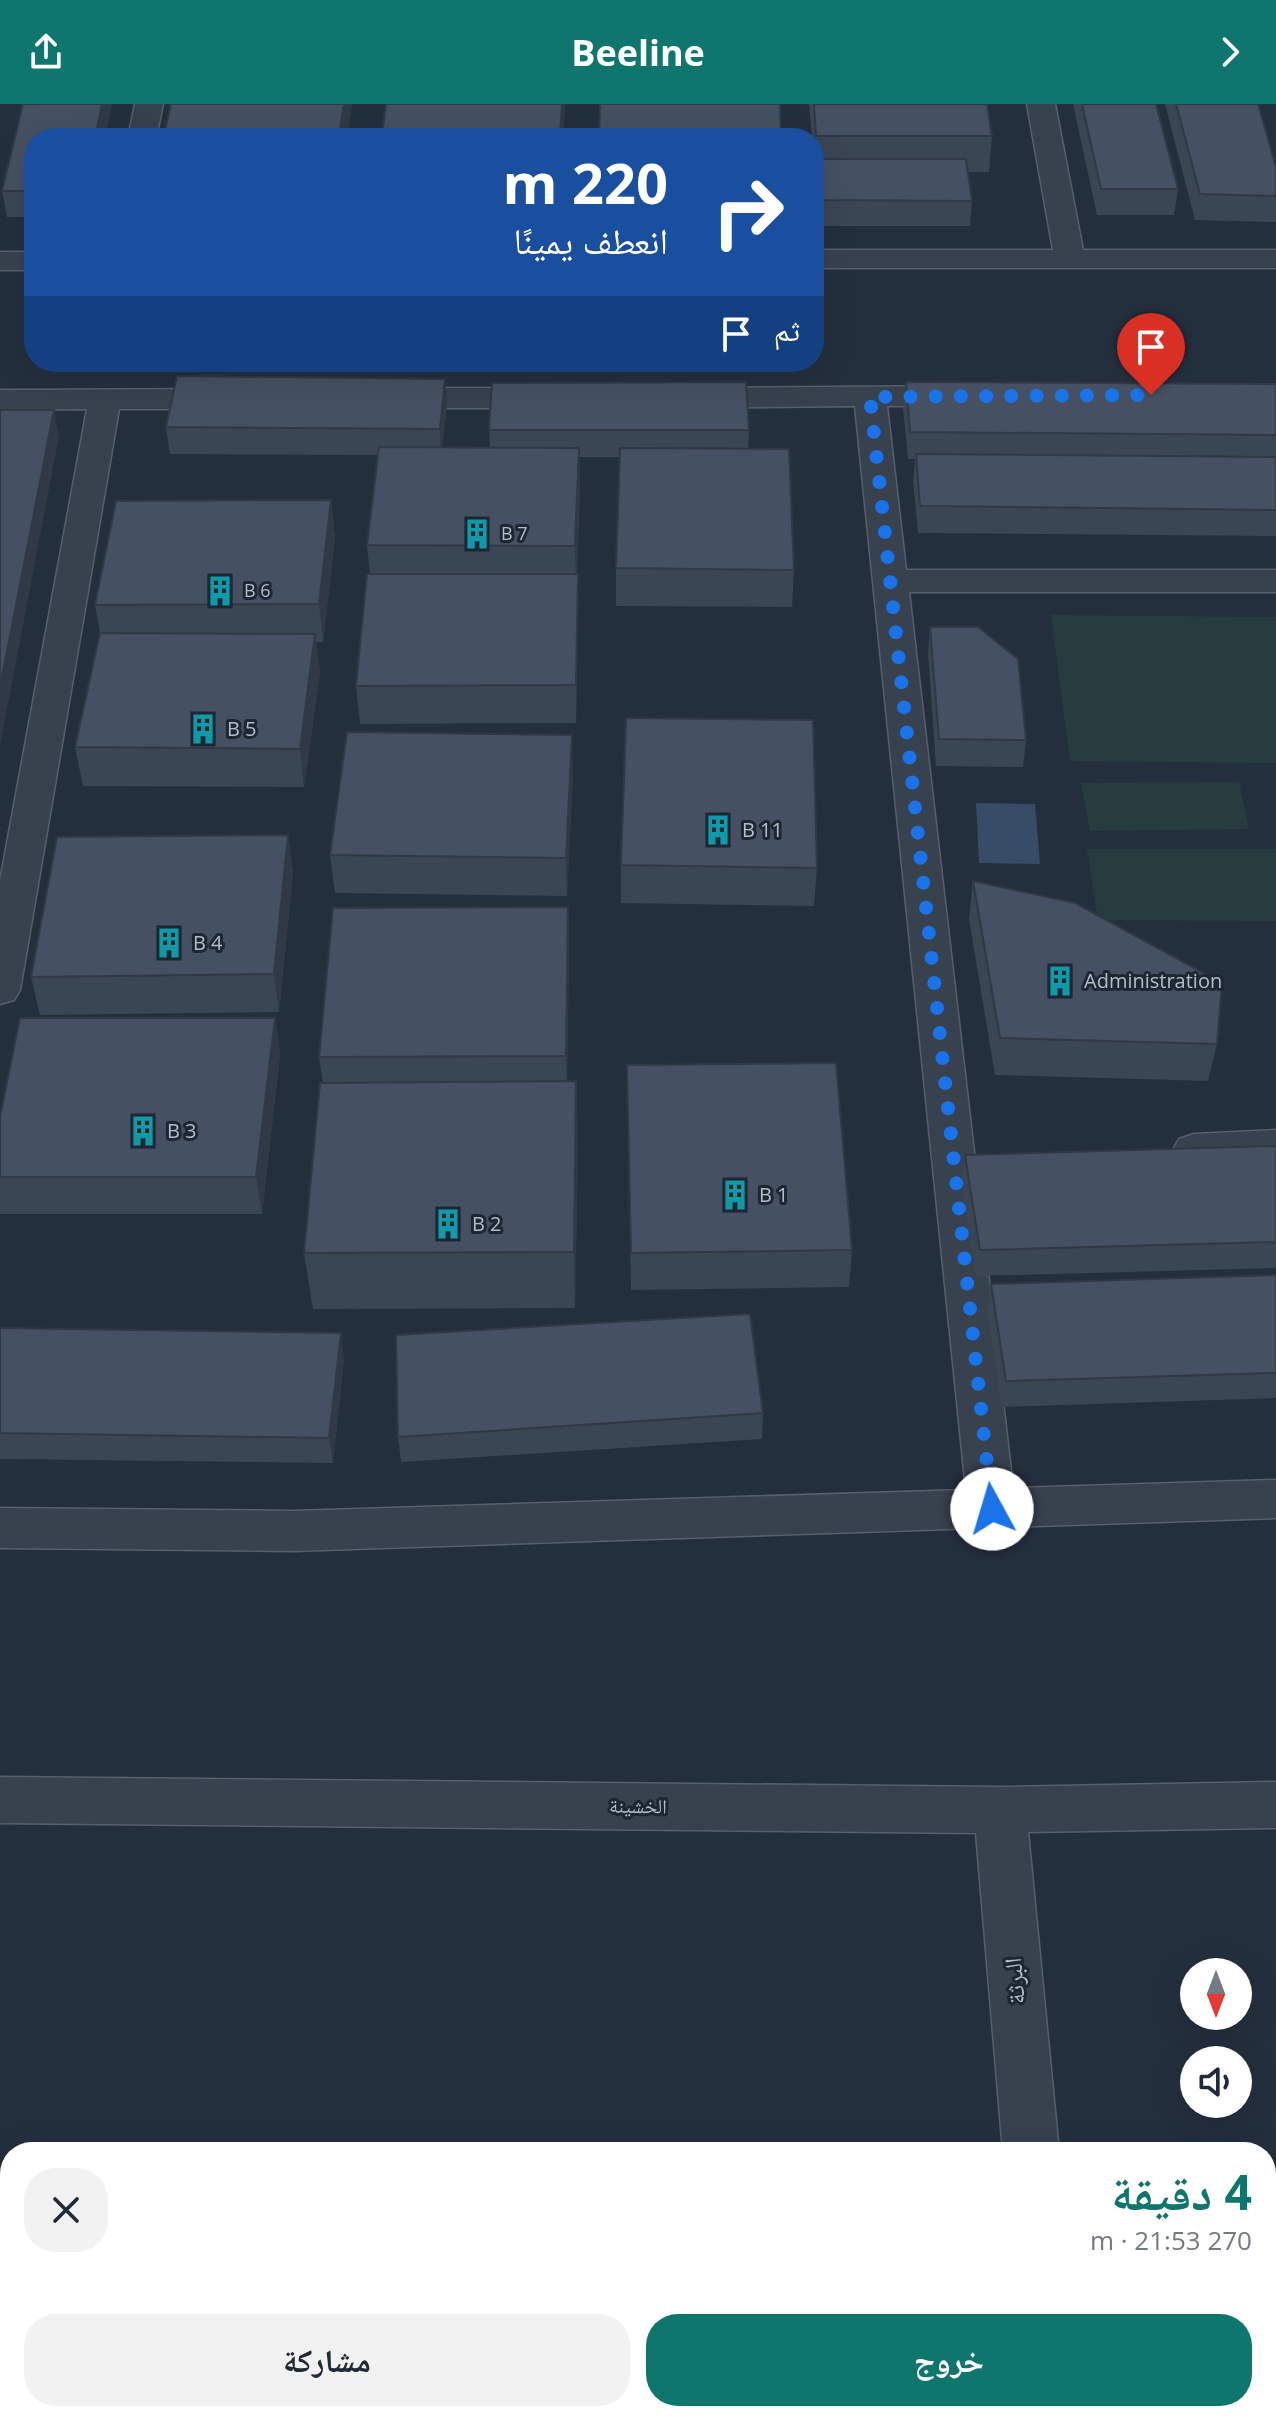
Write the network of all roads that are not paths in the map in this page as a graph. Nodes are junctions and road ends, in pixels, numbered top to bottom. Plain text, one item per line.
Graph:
1 (149, 104) edge
2 (1041, 104) edge
3 (144, 128) edge
4 (824, 259) edge
5 (1070, 259) junction
6 (1276, 259) edge
7 (0, 261) edge
8 (24, 261) edge
9 (995, 396) edge
10 (870, 397) junction
11 (360, 398) edge
12 (583, 398) edge
13 (663, 398) edge
14 (105, 399) junction
15 (264, 399) edge
16 (0, 400) edge
17 (891, 581) junction
18 (1276, 581) edge
19 (14, 839) edge
20 (0, 990) edge
21 (1276, 1146) edge
22 (1154, 1152) edge
23 (1276, 1499) edge
24 (992, 1509) junction
25 (0, 1528) edge
26 (0, 1800) edge
27 (1276, 1805) edge
28 (1000, 1810) junction
29 (1030, 2142) edge

1 - 3 street
2 - 5 street
4 - 5 street
5 - 6 street
7 - 8 street
9 - 10 street
10 - 13 street
10 - 17 street
11 - 12 street
14 - 15 street
14 - 16 street
14 - 19 street
17 - 18 street
17 - 24 street
19 - 20 street
21 - 22 street
23 - 24 street
24 - 25 street
26 - 28 street, الخشينة
27 - 28 street, الخشينة
28 - 29 street, البرثة

